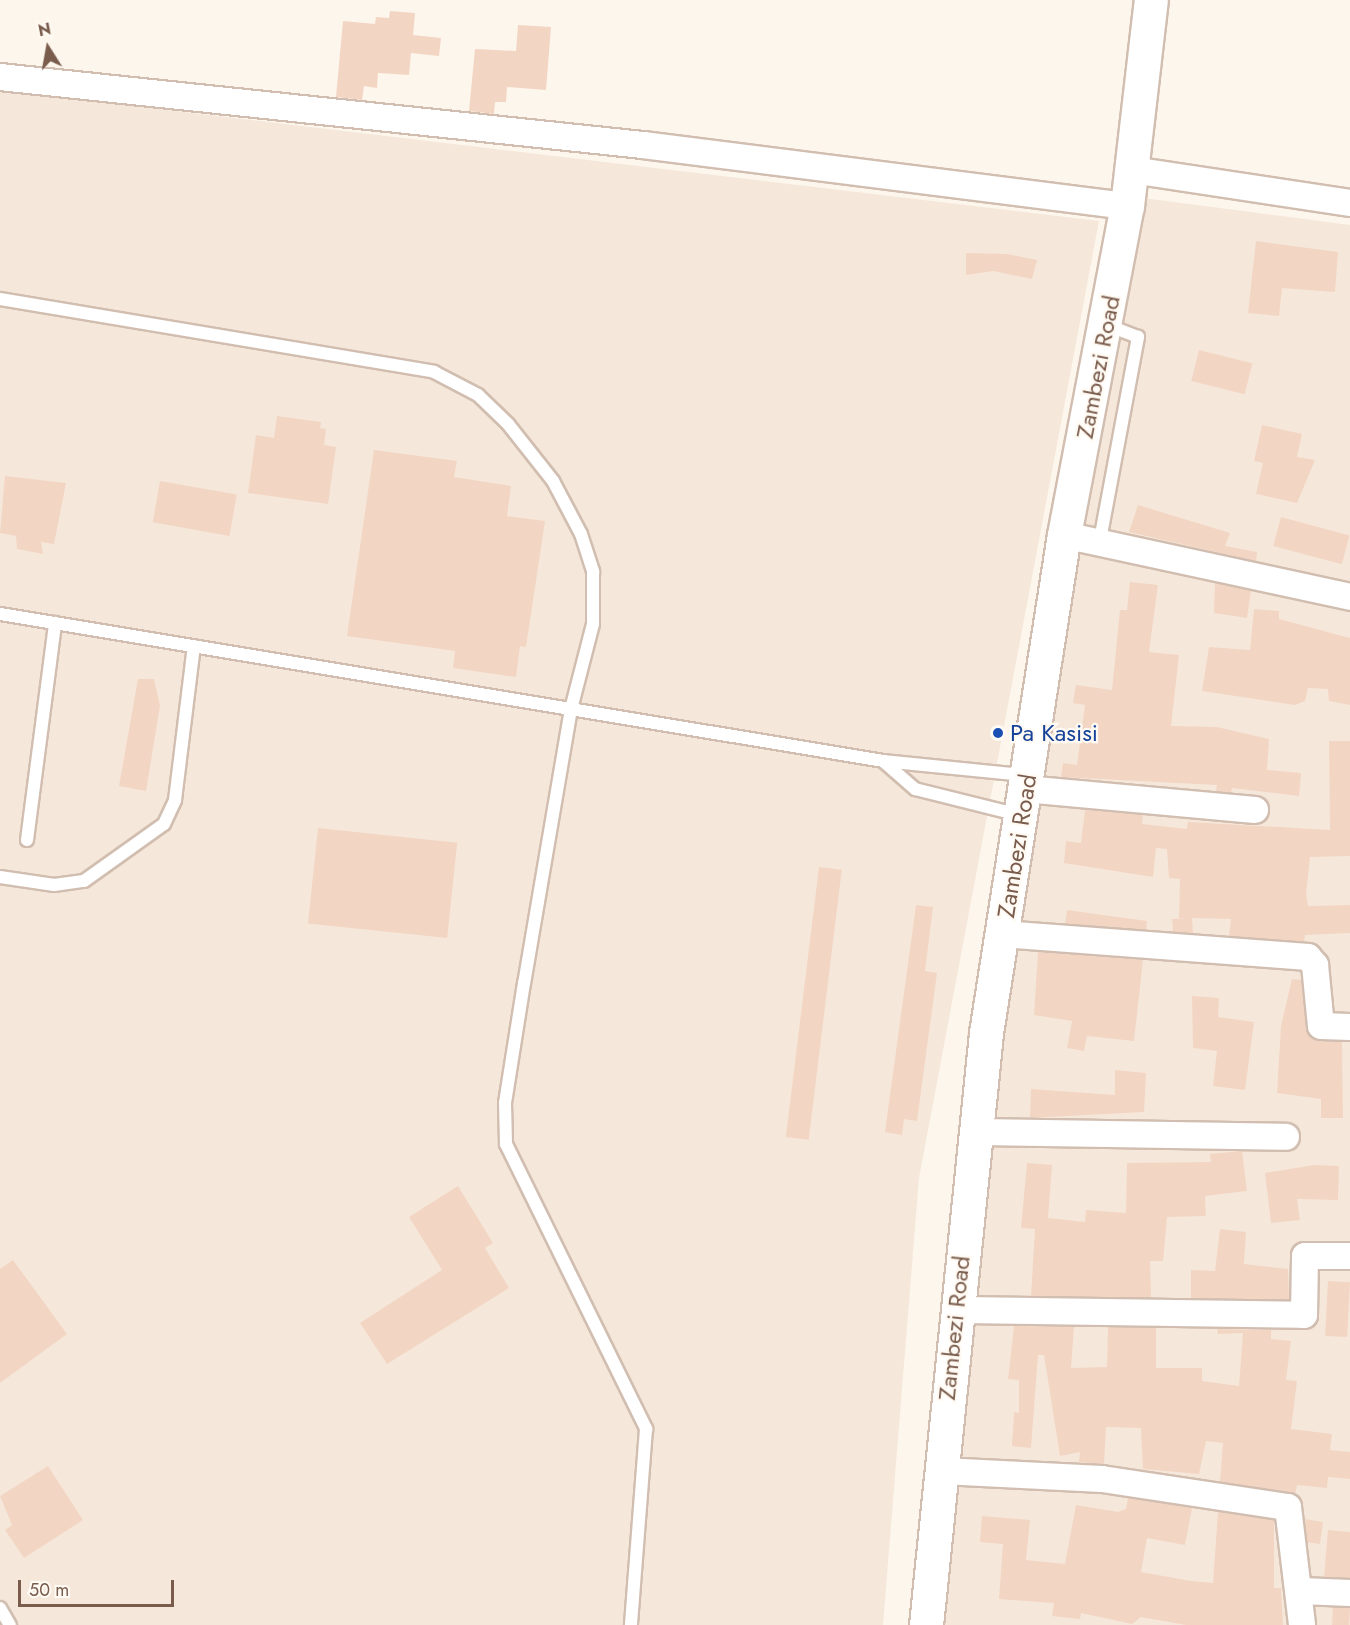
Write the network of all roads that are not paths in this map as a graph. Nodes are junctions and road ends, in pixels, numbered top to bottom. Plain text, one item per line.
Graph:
1 (1151, 0) edge
2 (0, 77) edge
3 (1132, 170) junction
4 (1350, 203) edge
5 (1127, 206) junction
6 (0, 299) edge
7 (1107, 325) junction
8 (1064, 535) junction
9 (1100, 540) junction
10 (1350, 597) edge
11 (0, 614) edge
12 (55, 623) junction
13 (194, 646) junction
14 (571, 709) junction
15 (883, 761) junction
16 (1025, 793) junction
17 (1255, 810) dead end
18 (27, 840) dead end
19 (0, 877) edge
20 (1002, 934) junction
21 (1350, 1027) edge
22 (976, 1132) junction
23 (1286, 1137) dead end
24 (1350, 1256) edge
25 (957, 1310) junction
26 (942, 1471) junction
27 (1301, 1591) junction
28 (1350, 1593) edge
29 (0, 1608) edge
30 (10, 1625) edge
31 (631, 1625) edge
32 (926, 1625) edge
33 (1302, 1625) edge

1 - 3 main road, Zambezi Road
2 - 5 street
3 - 4 street
3 - 5 main road, Zambezi Road
5 - 7 main road, Zambezi Road
6 - 14 lane
7 - 8 main road, Zambezi Road
7 - 9 lane
8 - 9 street
8 - 16 main road, Zambezi Road
9 - 10 street
11 - 12 lane
12 - 13 lane
12 - 18 lane
13 - 14 lane
13 - 19 lane
14 - 15 lane
14 - 31 lane
15 - 16 lane
15 - 16 lane
16 - 17 street
16 - 20 main road, Zambezi Road
20 - 21 street
20 - 22 main road, Zambezi Road
22 - 23 street
22 - 25 main road, Zambezi Road
24 - 25 street
25 - 26 main road, Zambezi Road
26 - 27 street
26 - 32 main road, Zambezi Road
27 - 28 street
27 - 33 street
29 - 30 lane

